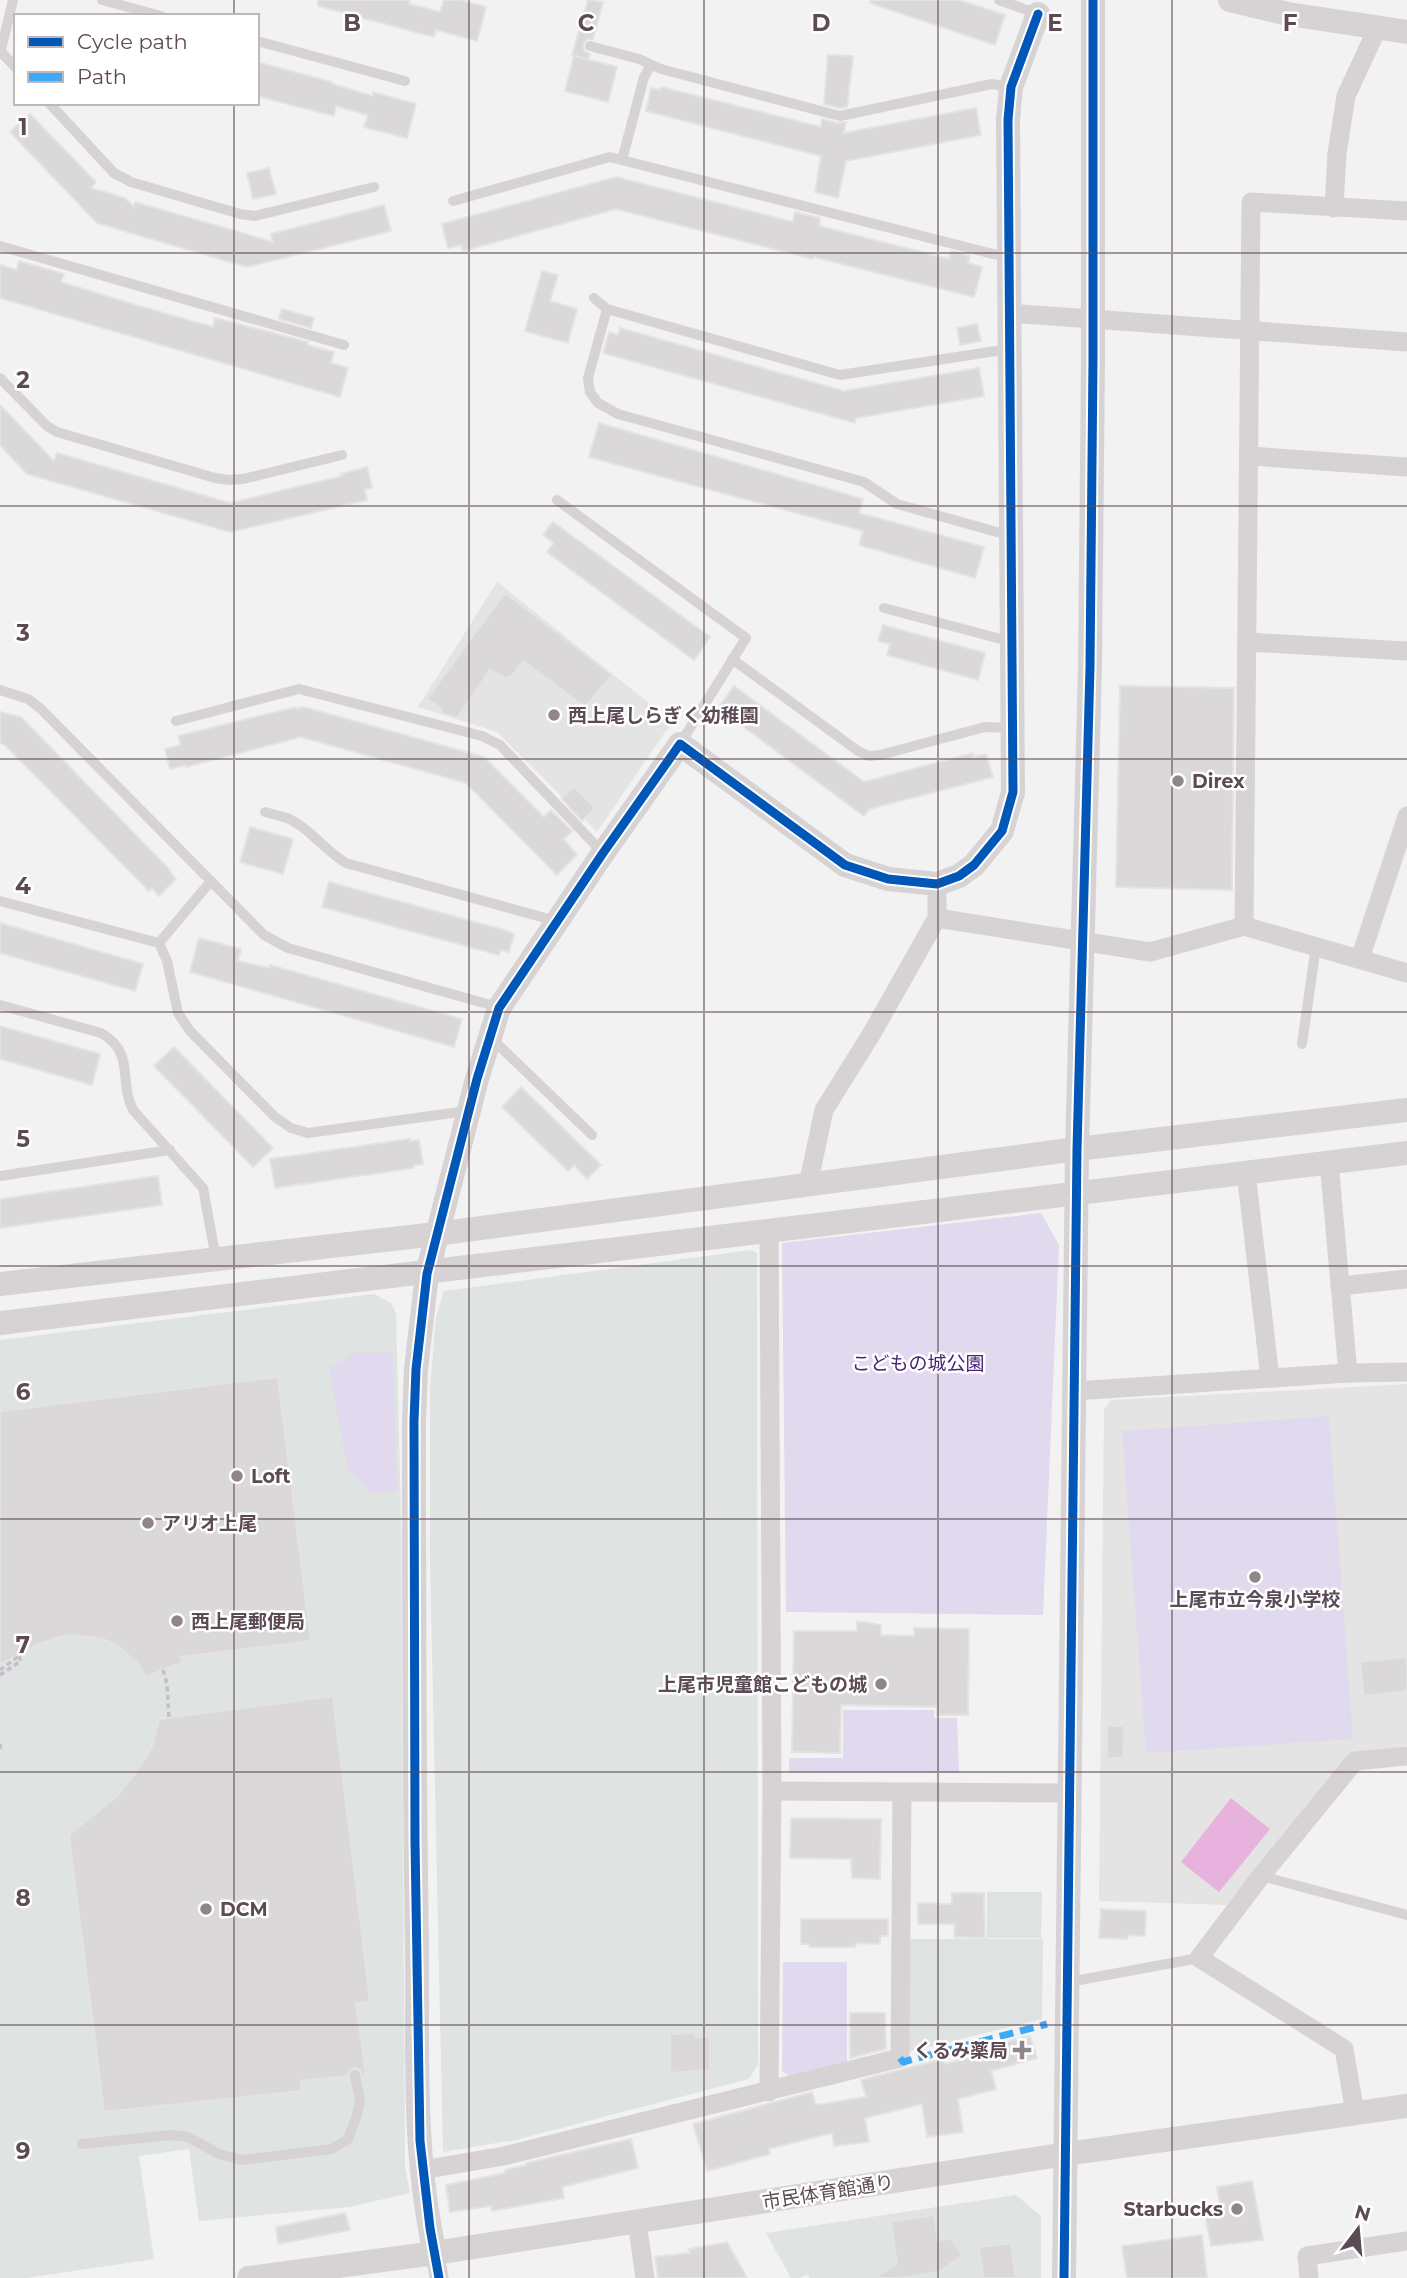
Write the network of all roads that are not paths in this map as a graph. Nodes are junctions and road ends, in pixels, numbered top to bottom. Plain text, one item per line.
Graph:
1 (13, 0) edge
2 (102, 0) edge
3 (999, 0) edge
4 (1093, 0) edge
5 (1230, 0) edge
6 (154, 14) edge
7 (1038, 14) joint
8 (1377, 29) junction
9 (1407, 32) edge
10 (259, 42) edge
11 (590, 46) dead end
12 (0, 53) edge
13 (652, 65) junction
14 (14, 66) edge
15 (405, 81) dead end
16 (1011, 87) junction
17 (51, 105) edge
18 (622, 160) junction
19 (374, 187) dead end
20 (453, 201) dead end
21 (1334, 208) junction
22 (1407, 211) edge
23 (0, 246) edge
24 (1009, 258) junction
25 (593, 298) dead end
26 (607, 309) junction
27 (1010, 313) junction
28 (1093, 320) junction
29 (1251, 330) junction
30 (1407, 342) edge
31 (344, 345) dead end
32 (1010, 349) junction
33 (0, 378) edge
34 (342, 455) dead end
35 (1250, 456) junction
36 (1407, 467) edge
37 (556, 500) dead end
38 (1012, 536) junction
39 (884, 608) dead end
40 (1012, 642) junction
41 (1247, 642) junction
42 (1407, 651) edge
43 (732, 659) junction
44 (0, 690) edge
45 (176, 721) dead end
46 (1013, 728) junction
47 (680, 744) junction
48 (265, 812) dead end
49 (1407, 816) edge
50 (603, 853) junction
51 (211, 881) junction
52 (937, 884) junction
53 (0, 901) edge
54 (937, 918) junction
55 (556, 921) junction
56 (1244, 926) junction
57 (1082, 941) junction
58 (159, 943) junction
59 (1316, 946) junction
60 (1360, 959) junction
61 (1407, 973) edge
62 (0, 1005) edge
63 (499, 1008) junction
64 (490, 1037) junction
65 (1302, 1044) dead end
66 (1407, 1110) edge
67 (468, 1111) junction
68 (592, 1135) dead end
69 (1077, 1149) junction
70 (170, 1150) junction
71 (1407, 1153) edge
72 (1329, 1162) junction
73 (1246, 1172) junction
74 (0, 1176) edge
75 (808, 1185) junction
76 (1077, 1192) junction
77 (769, 1231) junction
78 (436, 1234) junction
79 (216, 1259) junction
80 (427, 1274) junction
81 (1407, 1279) edge
82 (0, 1284) edge
83 (1340, 1286) junction
84 (0, 1323) edge
85 (1407, 1371) edge
86 (1348, 1373) junction
87 (1270, 1378) junction
88 (1075, 1391) junction
89 (1407, 1756) edge
90 (772, 1791) junction
91 (902, 1793) junction
92 (1070, 1793) junction
93 (1261, 1876) junction
94 (1407, 1915) edge
95 (1199, 1958) junction
96 (1069, 1982) junction
97 (355, 2075) dead end
98 (769, 2091) junction
99 (1407, 2106) edge
100 (1354, 2113) junction
101 (82, 2144) dead end
102 (1066, 2154) junction
103 (422, 2170) junction
104 (637, 2222) junction
105 (1407, 2241) edge
106 (435, 2253) junction
107 (249, 2278) edge
108 (439, 2278) edge
109 (645, 2278) edge
110 (1064, 2278) edge
111 (1308, 2278) edge

1 - 12 lane
2 - 6 lane
3 - 7 lane
4 - 28 street
5 - 8 street
7 - 16 street
8 - 9 street
8 - 21 street
10 - 15 lane
11 - 13 lane
12 - 14 lane
13 - 16 lane
13 - 18 lane
16 - 24 street
17 - 19 lane
18 - 20 lane
18 - 24 lane
21 - 22 street
21 - 29 street
23 - 31 lane
24 - 27 street
25 - 26 lane
26 - 32 lane
26 - 38 lane
27 - 28 street
27 - 32 street
28 - 29 street
28 - 57 street
29 - 30 street
29 - 35 street
32 - 38 street
33 - 34 lane
35 - 36 street
35 - 41 street
37 - 43 lane
38 - 40 street
39 - 40 lane
40 - 46 street
41 - 42 street
41 - 56 street
43 - 46 lane
43 - 47 lane
44 - 51 lane
45 - 50 lane
46 - 52 street
47 - 50 street
47 - 52 street
48 - 55 lane
49 - 60 street
50 - 55 street
51 - 58 lane
51 - 63 lane
52 - 54 street
53 - 58 lane
54 - 57 street
54 - 75 street
55 - 63 street
56 - 57 street
56 - 59 street
57 - 69 street
58 - 67 lane
59 - 60 street
59 - 65 lane
60 - 61 street
62 - 70 lane
63 - 64 street
64 - 67 street
64 - 68 lane
66 - 69 street
67 - 78 street
69 - 75 street
69 - 76 street
70 - 74 lane
70 - 79 lane
71 - 72 street
72 - 73 street
72 - 83 street
73 - 76 street
73 - 87 street
75 - 78 street
76 - 77 street
76 - 88 street
77 - 80 street
77 - 90 street
78 - 79 street
78 - 80 street
79 - 82 street
80 - 84 street
80 - 103 street
81 - 83 street
83 - 86 street
85 - 86 street
86 - 87 street
87 - 88 street
88 - 92 street
89 - 93 street
90 - 91 street
90 - 98 street
91 - 92 street
91 - 98 street
92 - 96 street
93 - 94 lane
93 - 95 street
95 - 96 lane
95 - 100 street
96 - 102 street
97 - 101 lane
98 - 103 street
99 - 100 street, 市民体育館通り
100 - 102 street, 市民体育館通り
102 - 104 street, 市民体育館通り
102 - 110 street
103 - 106 street
104 - 106 street, 市民体育館通り
104 - 109 street
105 - 111 street
106 - 107 street, 市民体育館通り
106 - 108 street

